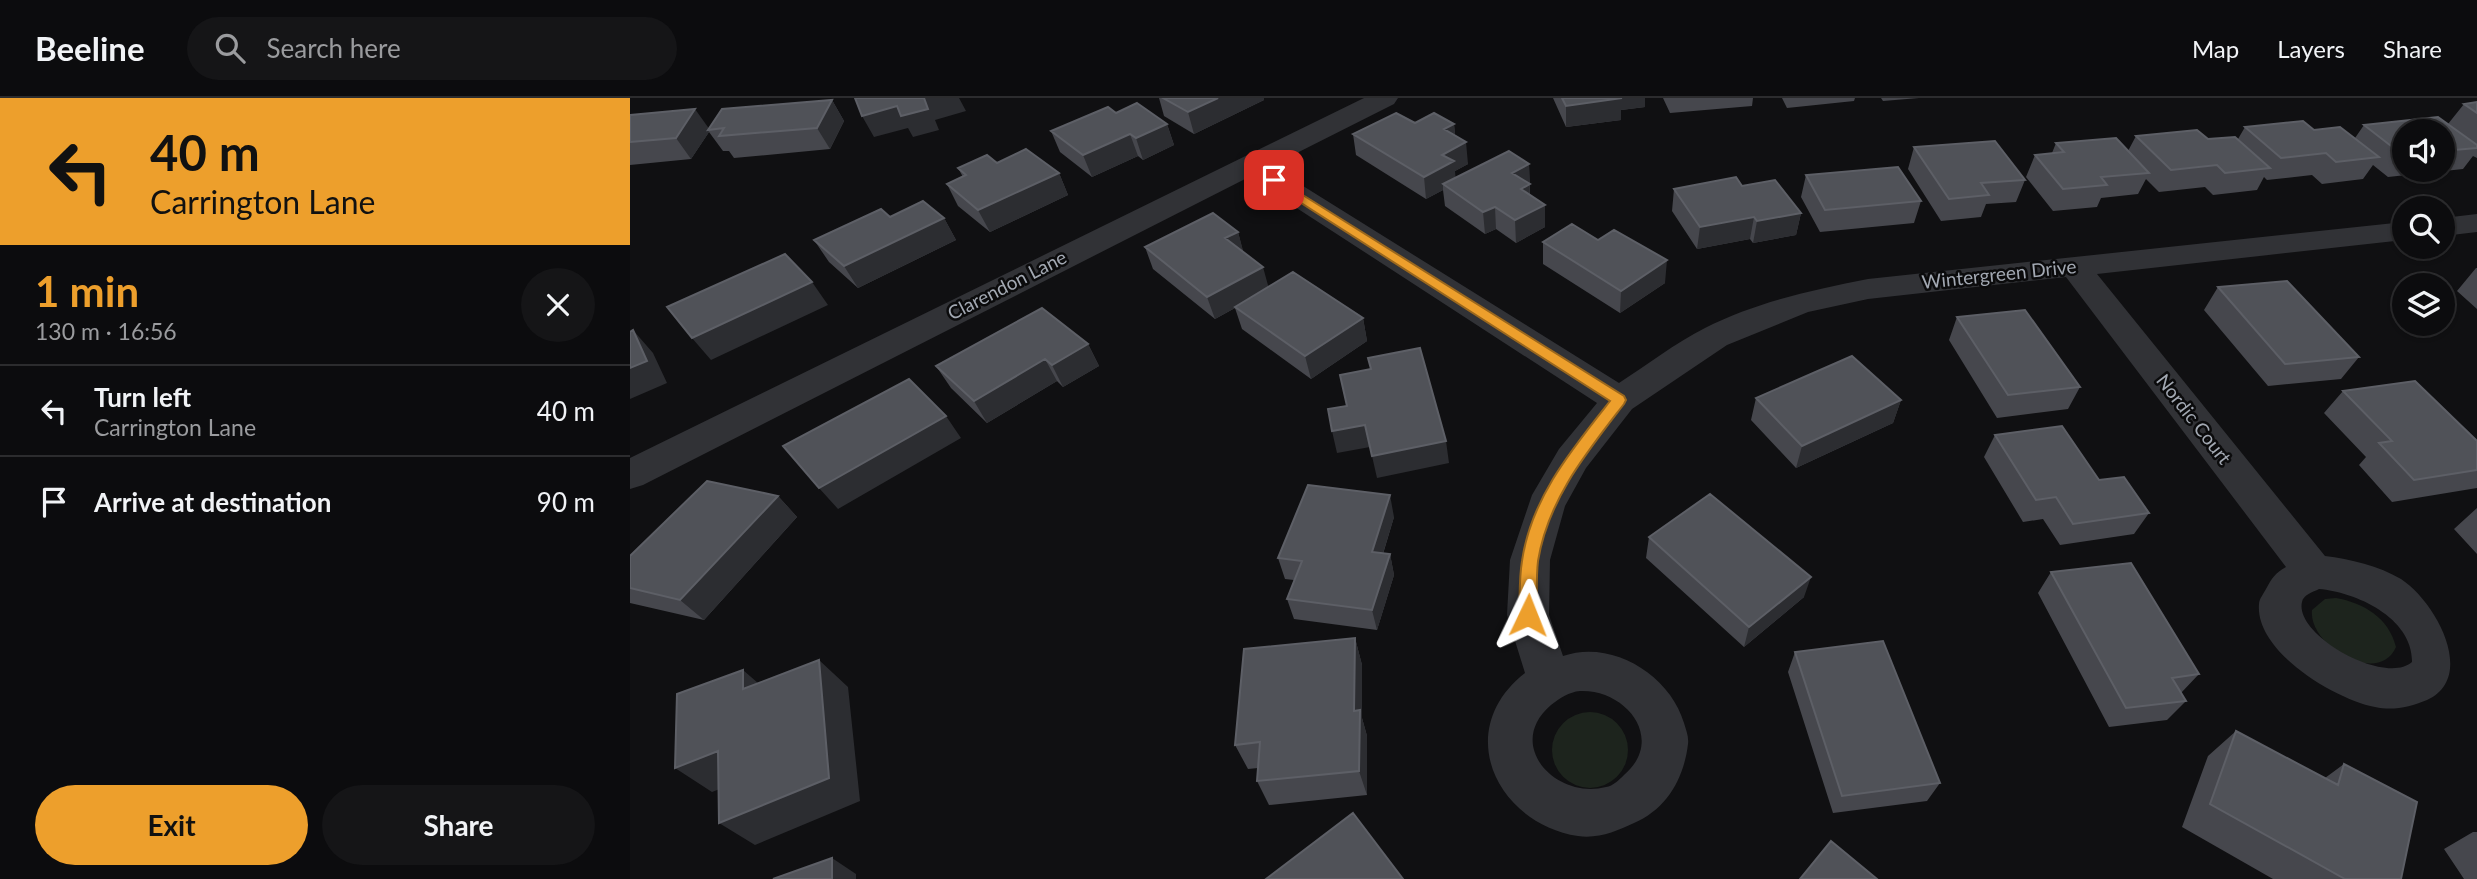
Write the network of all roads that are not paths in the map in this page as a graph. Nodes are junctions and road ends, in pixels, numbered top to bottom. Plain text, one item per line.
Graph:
1 (1385, 98) edge
2 (1249, 164) junction
3 (2477, 223) edge
4 (2455, 226) edge
5 (2392, 232) edge
6 (2074, 266) junction
7 (1619, 400) junction
8 (630, 475) edge
9 (2314, 572) dead end
10 (1549, 680) dead end

1 - 2 street, Clarendon Lane
2 - 7 street
2 - 8 street, Clarendon Lane
3 - 4 street
5 - 6 street, Wintergreen Drive
6 - 7 street, Wintergreen Drive
6 - 9 street, Nordic Court
7 - 10 street, Wintergreen Drive

